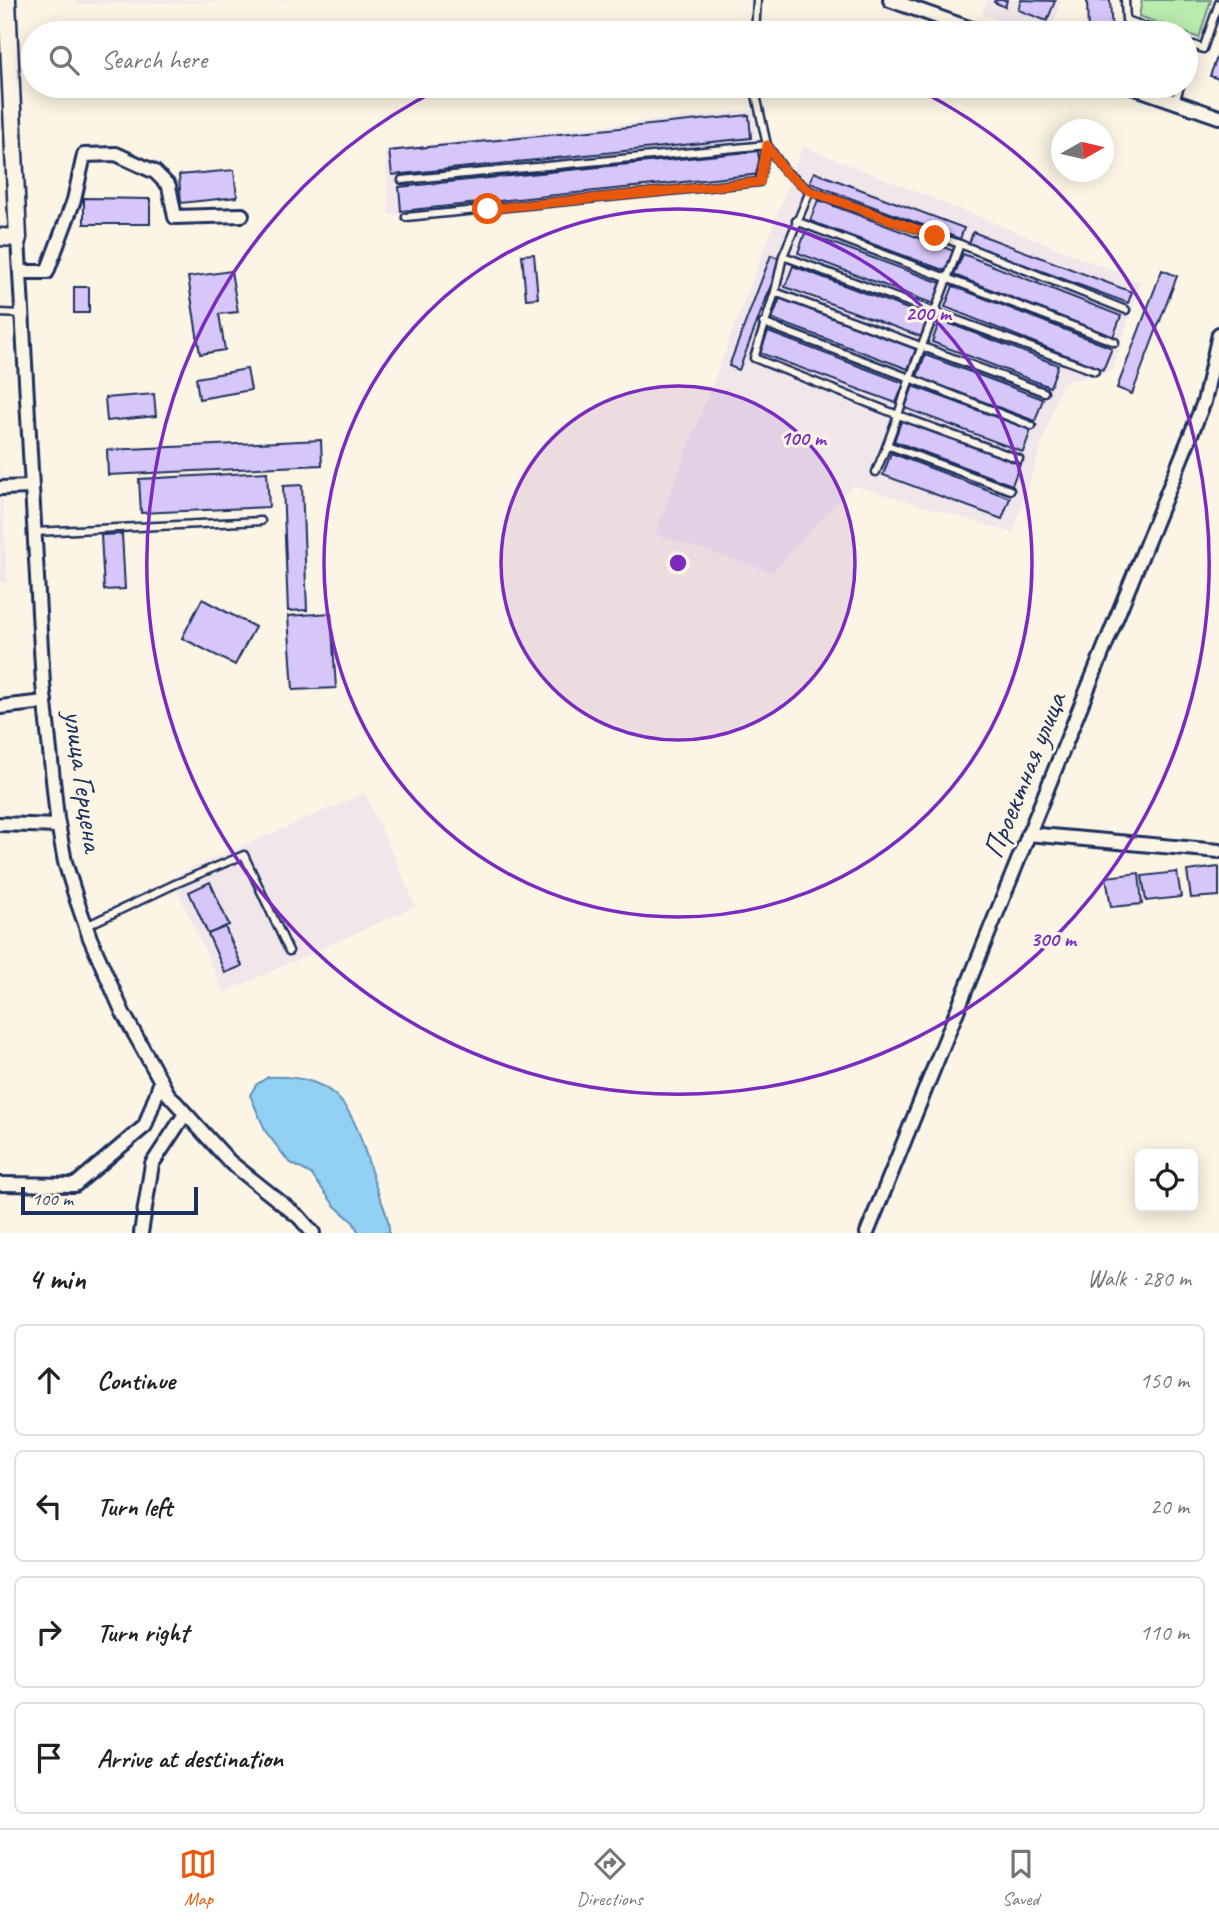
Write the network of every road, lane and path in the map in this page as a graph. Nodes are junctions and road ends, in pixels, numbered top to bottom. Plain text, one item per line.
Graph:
1 (7, 0) edge
2 (757, 0) edge
3 (890, 0) edge
4 (1125, 0) edge
5 (1219, 3) edge
6 (756, 21) edge
7 (949, 21) edge
8 (1129, 21) edge
9 (1198, 47) edge
10 (5, 59) edge
11 (757, 98) edge
12 (1164, 98) edge
13 (1176, 98) edge
14 (1175, 102) junction
15 (1219, 117) edge
16 (767, 145) junction
17 (402, 180) dead end
18 (810, 191) junction
19 (242, 215) dead end
20 (407, 217) dead end
21 (796, 221) junction
22 (0, 237) edge
23 (18, 238) junction
24 (960, 244) junction
25 (783, 256) junction
26 (20, 272) junction
27 (949, 279) junction
28 (775, 292) junction
29 (1126, 310) dead end
30 (937, 312) junction
31 (0, 313) edge
32 (22, 313) junction
33 (763, 323) junction
34 (1219, 334) edge
35 (1115, 342) dead end
36 (923, 348) junction
37 (1095, 371) dead end
38 (911, 378) junction
39 (1044, 392) dead end
40 (898, 415) junction
41 (1032, 426) dead end
42 (887, 445) junction
43 (1019, 459) dead end
44 (876, 472) dead end
45 (32, 487) junction
46 (0, 488) edge
47 (1010, 490) dead end
48 (261, 521) dead end
49 (35, 532) junction
50 (45, 702) junction
51 (0, 707) edge
52 (0, 824) edge
53 (58, 826) junction
54 (1028, 834) junction
55 (1219, 851) edge
56 (86, 926) junction
57 (289, 951) dead end
58 (161, 1081) junction
59 (185, 1114) junction
60 (0, 1184) edge
61 (141, 1233) edge
62 (313, 1233) edge
63 (867, 1233) edge

1 - 10 street, улица Герцена
2 - 6 lane
3 - 7 street
4 - 8 lane
5 - 9 lane
10 - 23 street, улица Герцена
11 - 16 lane
12 - 14 street
13 - 14 lane
14 - 15 street
16 - 17 lane
16 - 18 lane
16 - 20 lane
18 - 21 lane
18 - 24 lane
19 - 26 street
21 - 25 lane
21 - 27 lane
22 - 23 street
23 - 26 street, улица Герцена
24 - 27 lane
24 - 29 lane
25 - 28 lane
25 - 30 lane
26 - 32 street, улица Герцена
27 - 30 lane
27 - 35 lane
28 - 33 lane
28 - 36 lane
30 - 36 lane
30 - 37 lane
31 - 32 lane
32 - 45 street, улица Герцена
33 - 38 lane
33 - 40 lane
34 - 54 street, Проектная улица
36 - 38 lane
36 - 39 lane
38 - 40 lane
38 - 41 lane
40 - 42 lane
40 - 43 lane
42 - 44 lane
42 - 47 lane
45 - 46 street
45 - 49 street, улица Герцена
48 - 49 lane
49 - 50 street, улица Герцена
50 - 51 street
50 - 53 street, улица Герцена
52 - 53 street
53 - 56 street, улица Герцена
54 - 55 street
54 - 63 street, Проектная улица
56 - 57 lane
56 - 58 street, улица Герцена
58 - 59 street, улица Герцена
58 - 60 street
59 - 61 street
59 - 62 street, улица Герцена

